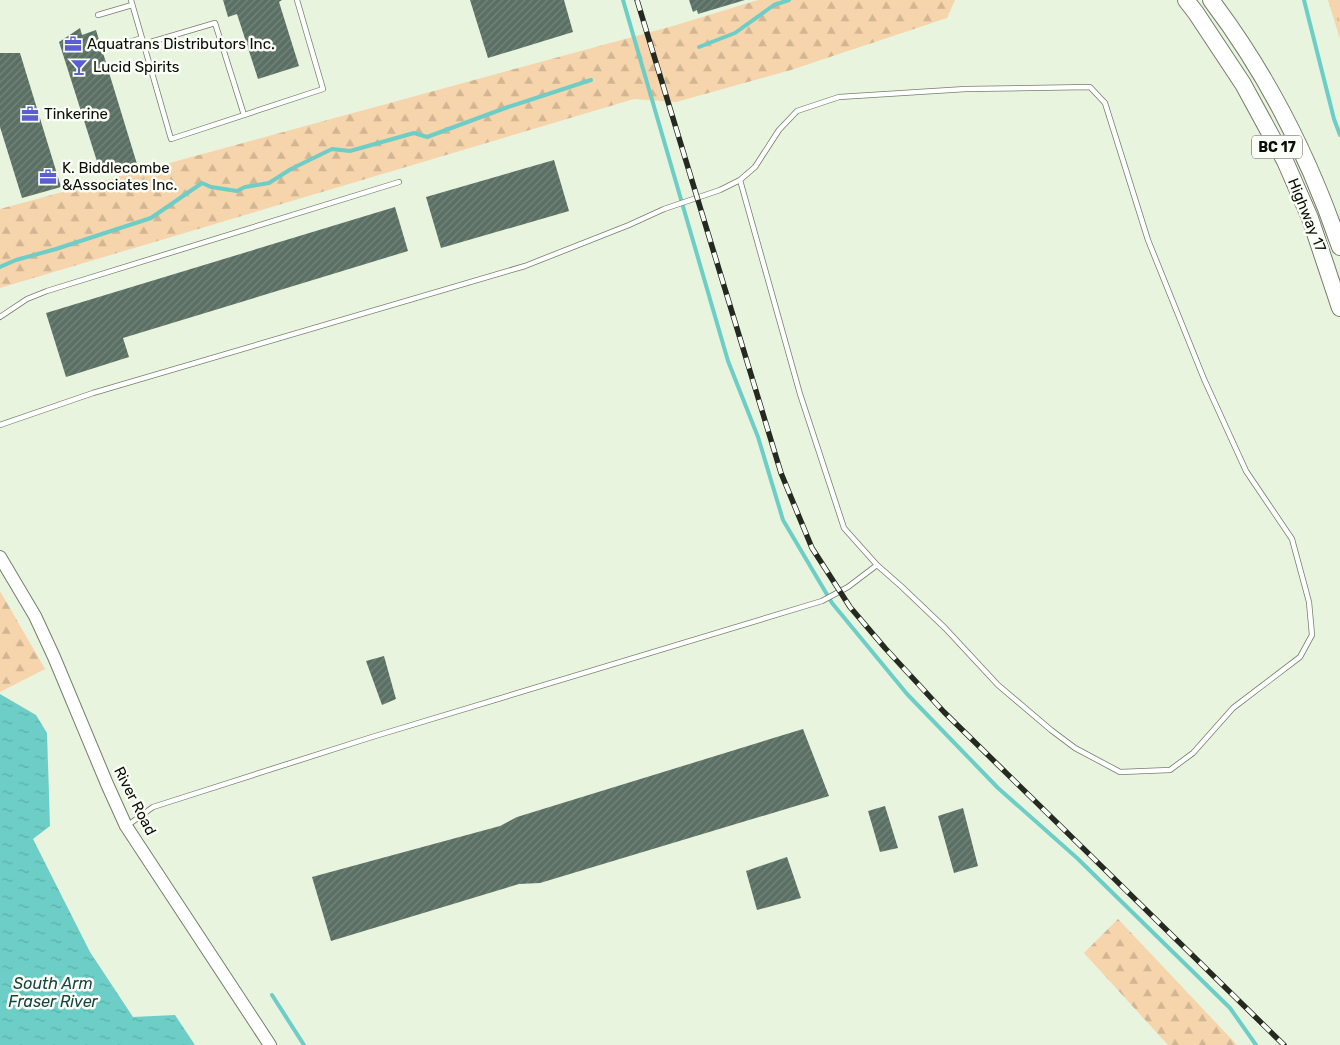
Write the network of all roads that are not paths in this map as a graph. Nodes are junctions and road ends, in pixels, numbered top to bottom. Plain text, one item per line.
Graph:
1 (297, 0) edge
2 (1186, 0) edge
3 (1211, 0) edge
4 (132, 2) edge
5 (98, 15) dead end
6 (142, 38) junction
7 (144, 44) junction
8 (109, 48) dead end
9 (244, 115) junction
10 (740, 180) junction
11 (399, 182) dead end
12 (1340, 247) edge
13 (1340, 308) edge
14 (0, 317) edge
15 (0, 425) edge
16 (0, 557) edge
17 (877, 566) junction
18 (126, 826) junction
19 (270, 1045) edge

1 - 9 lane
2 - 13 highway, Highway 17 / BC 17
3 - 12 highway, Highway 17 / BC 17
4 - 5 lane
4 - 6 lane
6 - 7 lane
6 - 8 lane
7 - 9 lane
7 - 9 lane
10 - 15 lane
10 - 17 lane
10 - 17 lane
11 - 14 lane
16 - 18 main road, River Road
17 - 18 lane
18 - 19 main road, River Road

